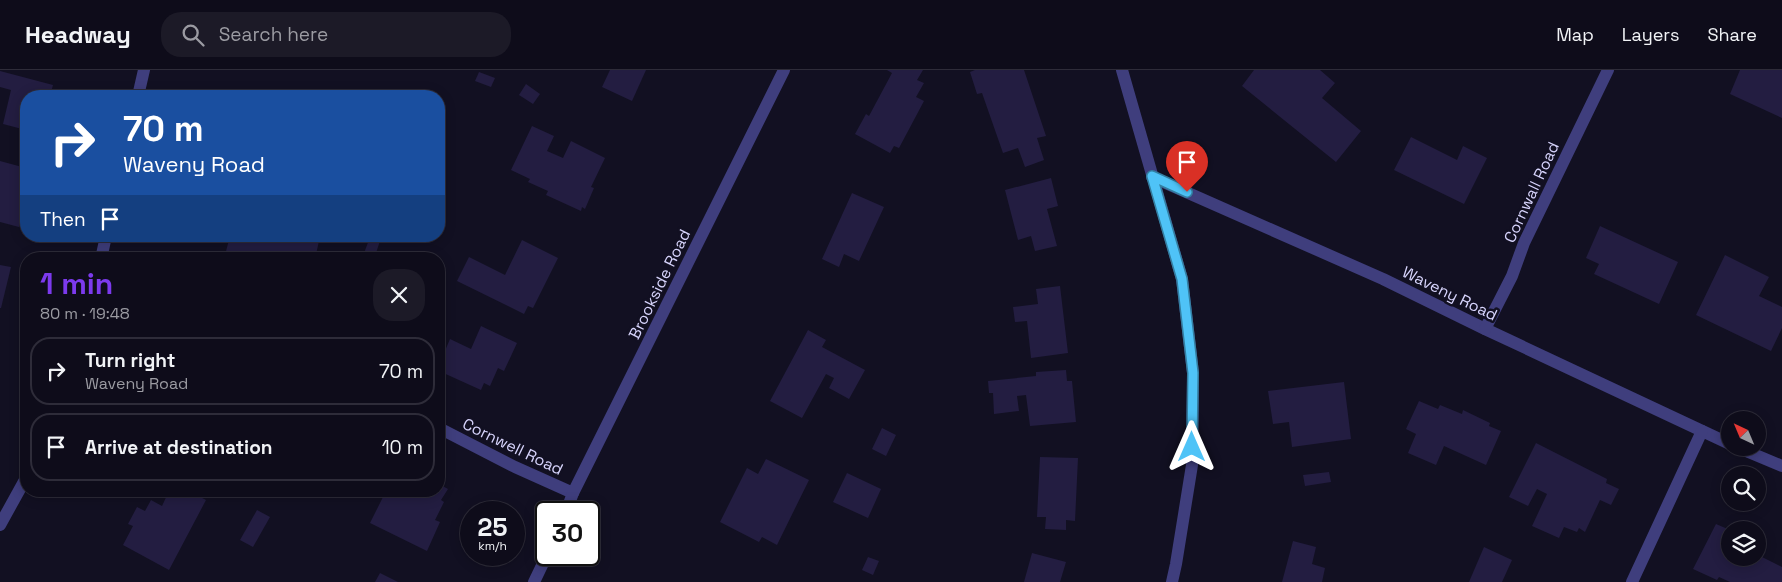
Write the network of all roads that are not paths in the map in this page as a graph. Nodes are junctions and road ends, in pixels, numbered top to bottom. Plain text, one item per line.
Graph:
1 (144, 70) edge
2 (784, 70) edge
3 (1122, 70) edge
4 (1608, 70) edge
5 (139, 90) edge
6 (1152, 176) junction
7 (1485, 329) junction
8 (445, 431) edge
9 (1702, 431) junction
10 (1721, 440) edge
11 (1758, 456) edge
12 (1782, 466) edge
13 (20, 489) edge
14 (573, 493) junction
15 (570, 501) edge
16 (0, 525) edge
17 (542, 566) edge
18 (534, 582) edge
19 (1172, 582) edge
20 (1632, 582) edge

1 - 5 street
2 - 14 street, Brookside Road
3 - 6 street
4 - 7 street, Cornwall Road
6 - 7 street, Waveny Road
6 - 19 street
7 - 9 street, Waveny Road
8 - 14 street, Cornwell Road
9 - 10 street, Waveny Road
9 - 20 street
11 - 12 street
13 - 16 street
14 - 15 street, Brookside Road
17 - 18 street

